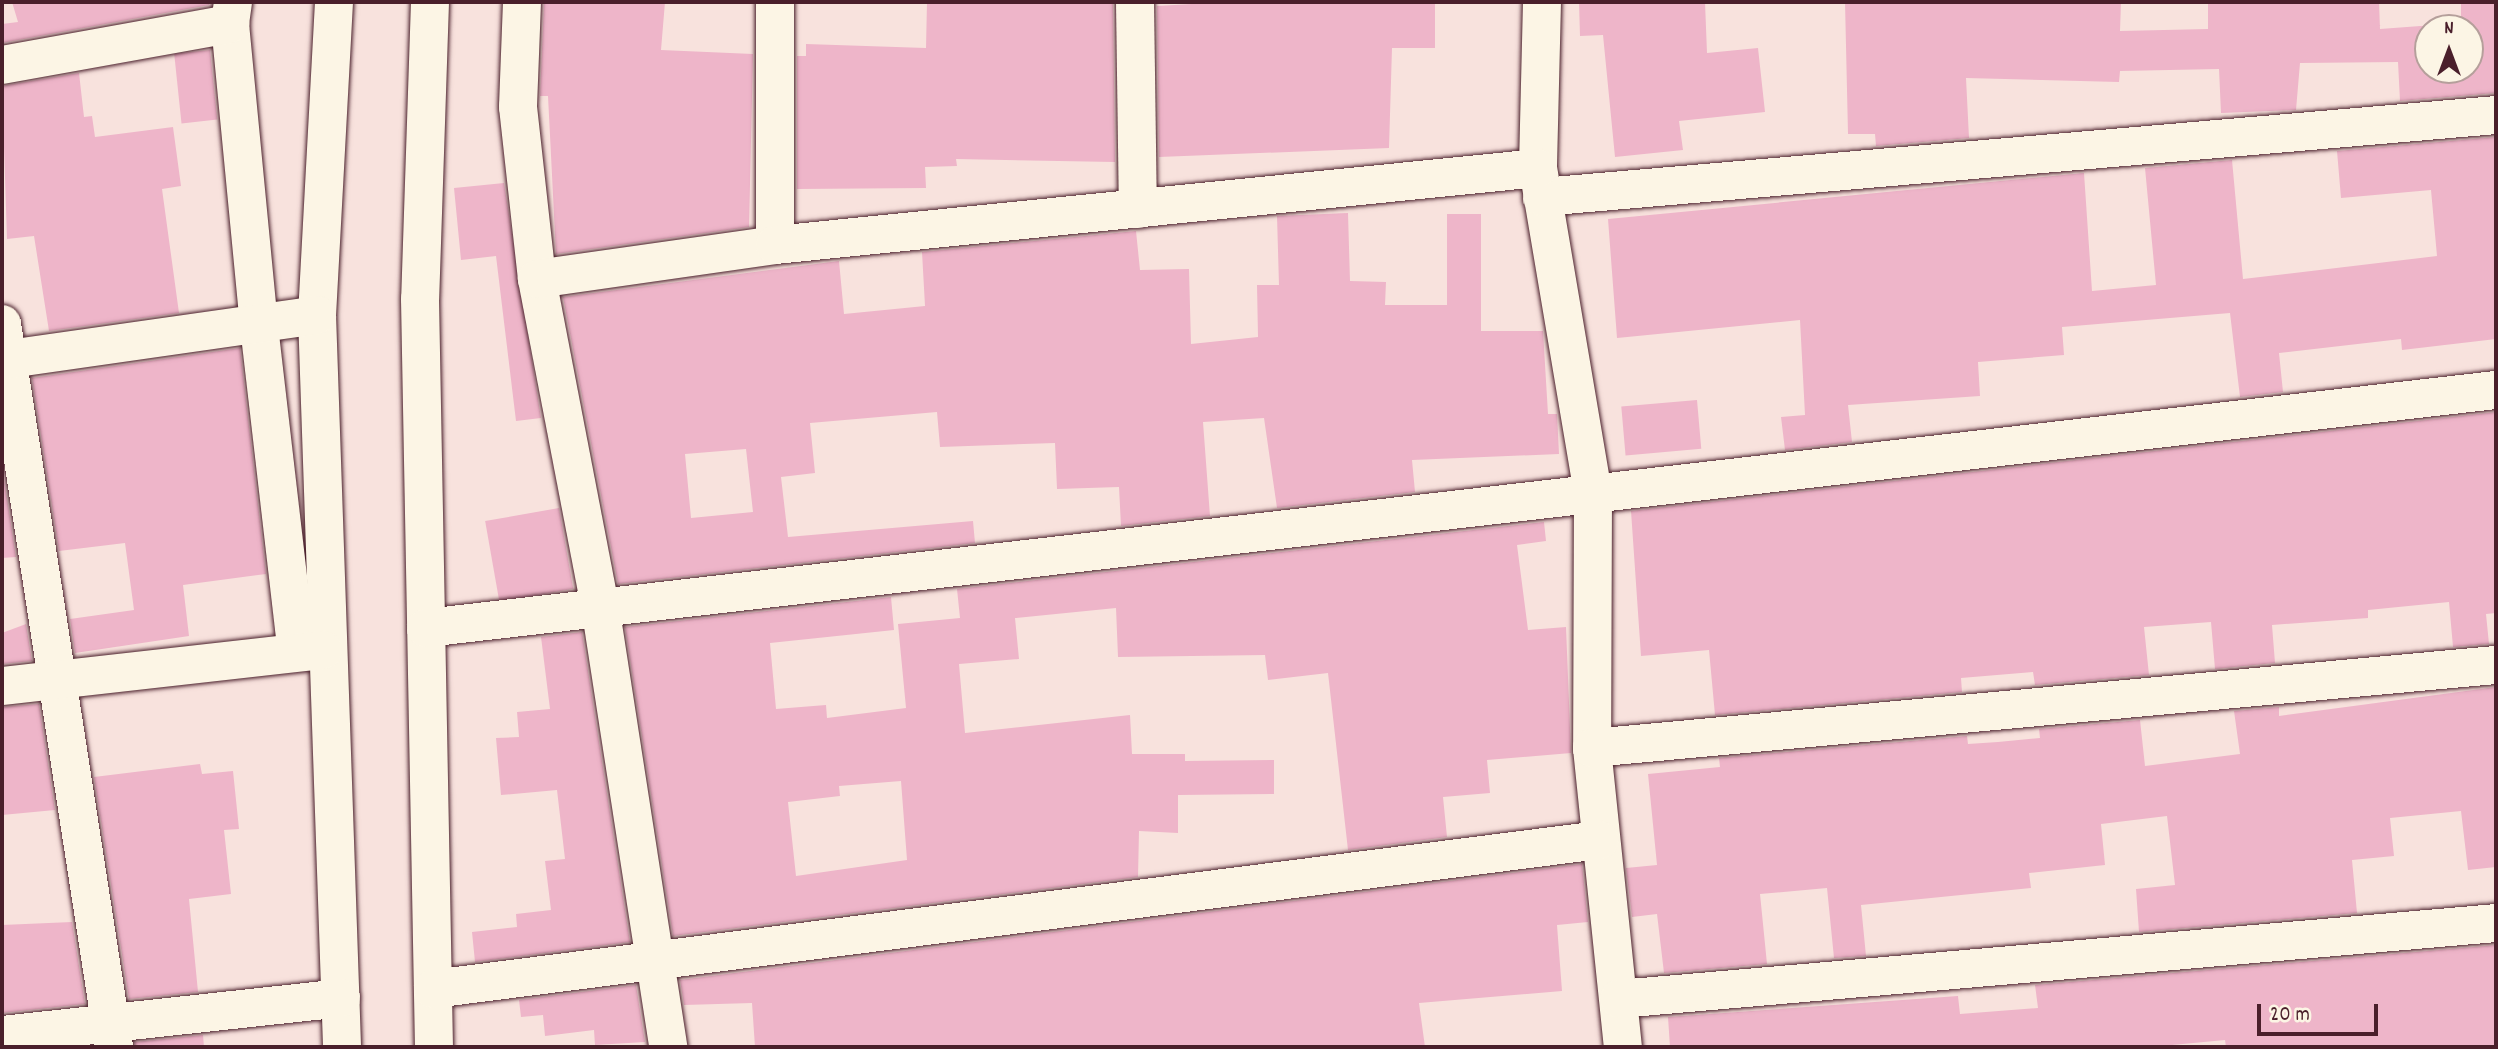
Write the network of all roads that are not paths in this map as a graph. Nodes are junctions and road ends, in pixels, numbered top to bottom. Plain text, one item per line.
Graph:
1 (334, 2) edge
2 (429, 2) edge
3 (522, 2) edge
4 (775, 2) edge
5 (1135, 2) edge
6 (1542, 2) edge
7 (231, 13) edge
8 (2, 65) edge
9 (2496, 115) edge
10 (1540, 182) junction
11 (1138, 208) junction
12 (775, 245) junction
13 (537, 279) junction
14 (317, 315) junction
15 (259, 326) junction
16 (3, 348) edge
17 (2496, 390) edge
18 (1593, 493) junction
19 (601, 612) junction
20 (426, 628) junction
21 (311, 651) junction
22 (2496, 664) edge
23 (58, 679) junction
24 (2, 686) edge
25 (1592, 748) junction
26 (1600, 840) junction
27 (2496, 923) edge
28 (656, 963) junction
29 (433, 989) junction
30 (341, 998) junction
31 (1619, 999) junction
32 (2, 1035) edge
33 (112, 1035) edge
34 (342, 1047) edge
35 (434, 1047) edge
36 (668, 1047) edge
37 (1623, 1047) edge

1 - 14 street
2 - 20 street
3 - 13 street
4 - 12 street
5 - 11 street
6 - 10 street
7 - 8 street
7 - 15 street
9 - 10 street
10 - 11 street
10 - 18 street
11 - 12 street
12 - 13 street
13 - 19 street
14 - 15 street
14 - 21 street
15 - 16 street
15 - 21 street
16 - 23 street
17 - 18 street
18 - 19 street
18 - 25 street
19 - 20 street
19 - 28 street
20 - 29 street
21 - 23 street
21 - 30 street
22 - 25 street
23 - 24 street
23 - 33 street
25 - 26 street
26 - 28 street
26 - 31 street
27 - 31 street
28 - 29 street
28 - 36 street
29 - 35 street
30 - 33 street
30 - 34 street
31 - 37 street
32 - 33 street

